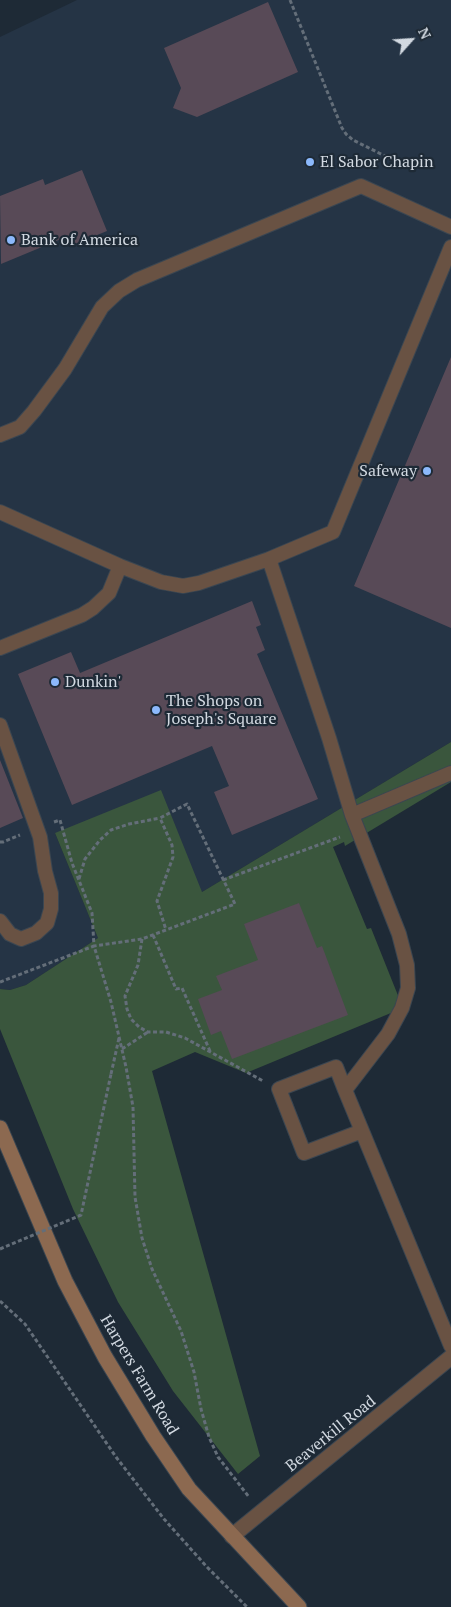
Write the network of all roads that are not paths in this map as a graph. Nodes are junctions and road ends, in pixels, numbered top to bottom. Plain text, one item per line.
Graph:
1 (451, 227) edge
2 (451, 247) edge
3 (0, 435) edge
4 (0, 512) edge
5 (268, 559) junction
6 (120, 566) junction
7 (0, 648) edge
8 (0, 724) edge
9 (451, 773) edge
10 (352, 815) junction
11 (0, 921) edge
12 (345, 1090) junction
13 (0, 1128) edge
14 (362, 1131) junction
15 (451, 1346) edge
16 (451, 1357) edge
17 (232, 1536) junction
18 (299, 1607) edge

1 - 3 lane
2 - 5 lane
4 - 6 lane
5 - 6 lane
5 - 10 lane
6 - 7 lane
8 - 11 lane
9 - 10 lane
10 - 12 lane
12 - 14 lane
12 - 14 lane
13 - 17 main road, Harpers Farm Road
14 - 15 lane
16 - 17 street, Beaverkill Road
17 - 18 main road, Harpers Farm Road

